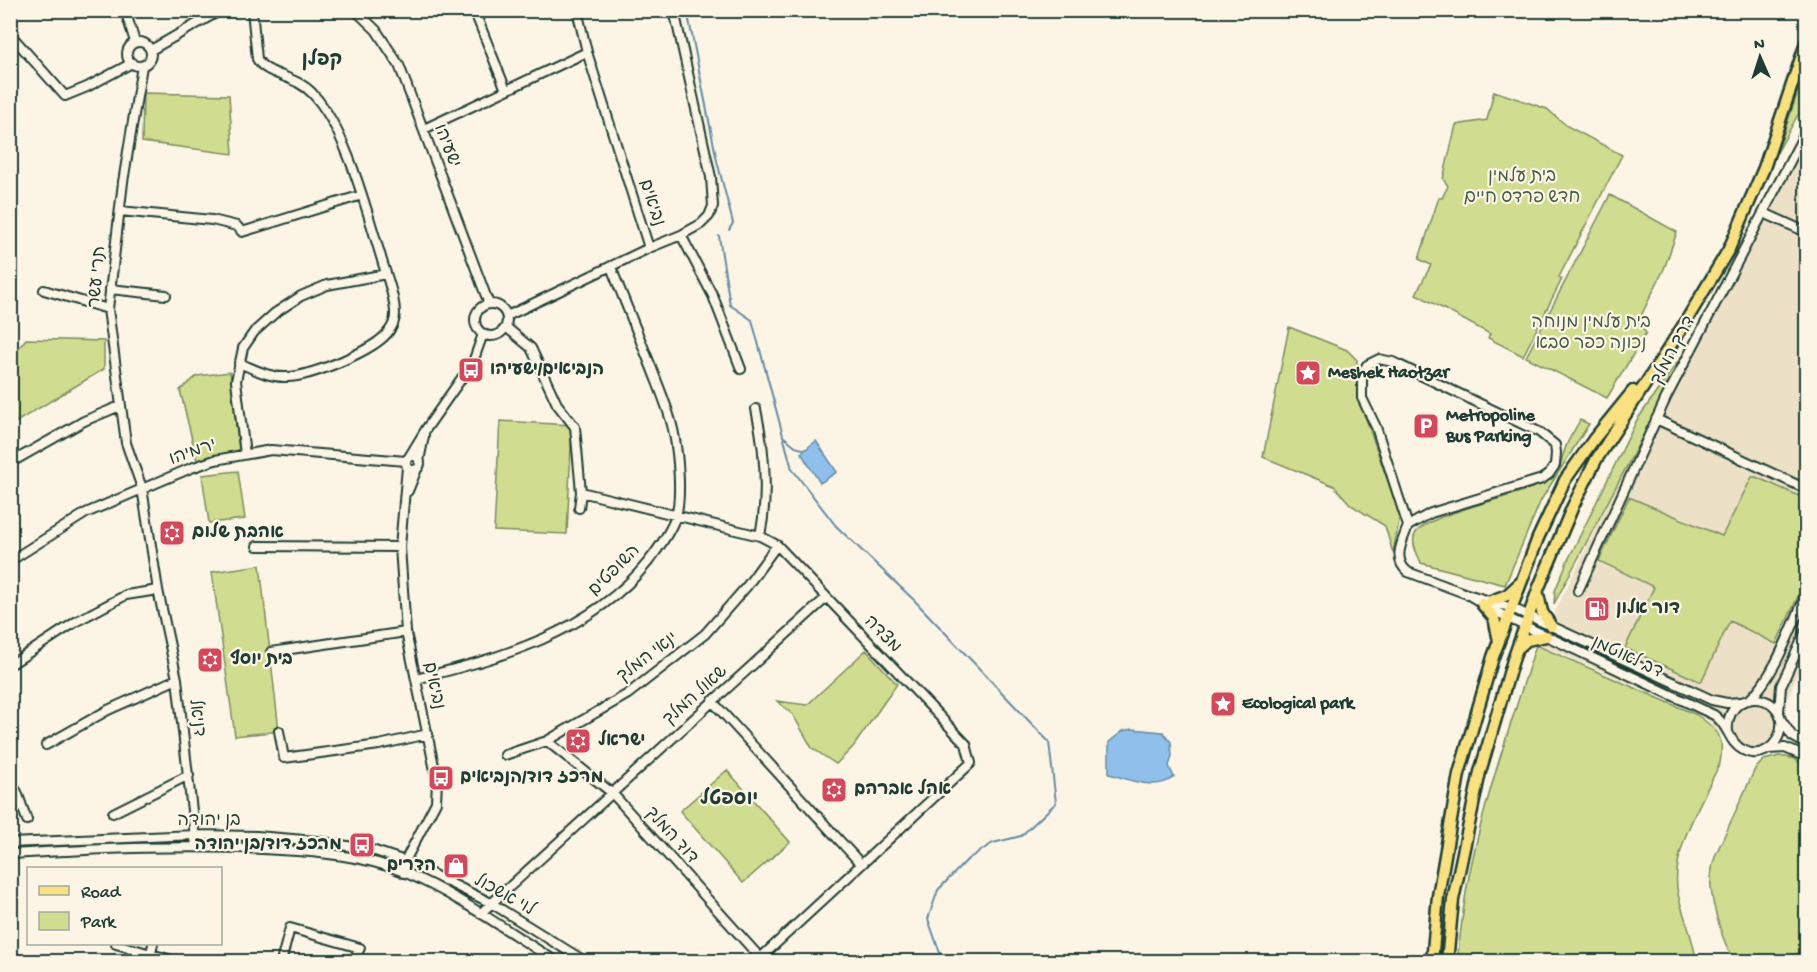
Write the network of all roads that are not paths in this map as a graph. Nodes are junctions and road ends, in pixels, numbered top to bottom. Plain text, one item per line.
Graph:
1 (125, 10) edge
2 (221, 10) edge
3 (252, 10) edge
4 (355, 10) edge
5 (474, 10) edge
6 (577, 10) edge
7 (674, 10) edge
8 (10, 34) edge
9 (135, 42) junction
10 (1806, 43) edge
11 (151, 50) junction
12 (586, 52) junction
13 (132, 63) junction
14 (142, 66) junction
15 (506, 90) junction
16 (424, 129) junction
17 (1806, 131) edge
18 (363, 195) junction
19 (120, 211) junction
20 (1764, 213) junction
21 (1806, 232) edge
22 (681, 235) junction
23 (649, 248) junction
24 (611, 267) junction
25 (386, 274) junction
26 (110, 289) junction
27 (44, 290) dead end
28 (166, 295) dead end
29 (489, 304) junction
30 (108, 309) junction
31 (507, 316) junction
32 (506, 327) junction
33 (483, 334) junction
34 (1668, 349) junction
35 (239, 363) junction
36 (741, 369) dead end
37 (120, 406) junction
38 (756, 409) dead end
39 (1656, 419) junction
40 (426, 429) junction
41 (245, 453) junction
42 (407, 462) junction
43 (10, 463) edge
44 (418, 465) junction
45 (142, 488) junction
46 (1806, 489) edge
47 (580, 492) junction
48 (405, 498) junction
49 (579, 508) dead end
50 (1404, 513) junction
51 (676, 514) junction
52 (1421, 519) junction
53 (1408, 526) junction
54 (760, 536) junction
55 (777, 545) junction
56 (256, 546) dead end
57 (400, 547) junction
58 (10, 561) edge
59 (1521, 581) junction
60 (1539, 587) junction
61 (158, 590) junction
62 (1578, 591) dead end
63 (1806, 596) edge
64 (826, 598) junction
65 (1487, 602) junction
66 (1510, 613) junction
67 (1529, 615) junction
68 (1551, 626) junction
69 (1525, 627) junction
70 (1806, 631) edge
71 (406, 632) junction
72 (1546, 636) junction
73 (1499, 642) junction
74 (1516, 651) junction
75 (271, 652) dead end
76 (10, 665) edge
77 (177, 679) junction
78 (416, 679) junction
79 (1747, 700) junction
80 (712, 701) junction
81 (1780, 718) junction
82 (279, 731) dead end
83 (1728, 732) junction
84 (428, 734) junction
85 (547, 741) junction
86 (1806, 744) edge
87 (46, 745) dead end
88 (1765, 751) junction
89 (505, 755) dead end
90 (1806, 757) edge
91 (189, 775) junction
92 (10, 783) edge
93 (612, 792) junction
94 (113, 813) dead end
95 (27, 820) dead end
96 (195, 835) junction
97 (10, 843) edge
98 (196, 846) junction
99 (10, 854) edge
100 (405, 861) junction
101 (861, 864) junction
102 (404, 873) junction
103 (491, 903) junction
104 (481, 913) junction
105 (119, 945) edge
106 (150, 957) edge
107 (760, 960) edge
108 (179, 962) edge
109 (281, 962) edge
110 (353, 962) edge
111 (557, 962) edge
112 (586, 962) edge
113 (1432, 962) edge
114 (1447, 962) edge

1 - 9 street
2 - 11 street
3 - 18 street
4 - 16 street, ישעיהו
5 - 15 street
6 - 12 street
7 - 22 street
8 - 13 street
9 - 11 street
9 - 13 street
10 - 34 main road
11 - 14 street
12 - 15 street
12 - 23 street, נביאים
13 - 14 street
14 - 19 street, תרי עשר
15 - 16 street
16 - 29 street, ישעיהו
17 - 20 street, דרך המלך
18 - 19 street
18 - 25 street
19 - 26 street, תרי עשר
20 - 21 street
20 - 39 street, דרך המלך
22 - 23 street
22 - 36 street
23 - 24 street, נביאים
24 - 31 street, נביאים
24 - 51 street, השופטים
25 - 35 street
25 - 35 street
26 - 28 street
26 - 30 street, תרי עשר
27 - 30 street
29 - 31 street
29 - 33 street
30 - 37 street, תרי עשר
31 - 32 street
32 - 33 street
32 - 47 street
33 - 40 street, נביאים
34 - 59 main road
34 - 60 main road
35 - 41 street
37 - 43 street
37 - 45 street, תרי עשר
38 - 54 street
39 - 46 street
39 - 62 street, דרך המלך
40 - 42 street, נביאים
40 - 44 street, נביאים
41 - 42 street, ירמיהו
41 - 45 street, ירמיהו
42 - 44 street
42 - 44 street
42 - 48 street, נביאים
44 - 48 street, נביאים
45 - 58 street, ירמיהו
45 - 61 street, דניאל
47 - 49 street
47 - 51 street, מצדה
48 - 57 street, נביאים
50 - 52 street
50 - 52 street
50 - 53 street
51 - 54 street, מצדה
51 - 78 street, השופטים
52 - 53 street
53 - 65 street
54 - 55 street, מצדה
55 - 64 street, מצדה
55 - 85 street, ינאי המלך
56 - 57 street
57 - 71 street, נביאים
59 - 65 main road
59 - 66 main road
60 - 67 main road
60 - 68 main road
61 - 76 street
61 - 77 street, דניאל
63 - 79 street
64 - 80 street, שאול המלך
64 - 101 street, מצדה
65 - 66 street
65 - 73 main road
66 - 67 street, דב לאוטמן
66 - 69 street, דב לאוטמן
66 - 73 main road
67 - 68 street, דב לאוטמן
67 - 69 main road
68 - 79 street, דב לאוטמן
69 - 72 street, דב לאוטמן
69 - 74 main road
70 - 81 street
71 - 75 street
71 - 78 street, נביאים
72 - 74 main road
72 - 83 street, דב לאוטמן
73 - 113 main road
74 - 114 main road
77 - 87 street
77 - 91 street, דניאל
78 - 84 street, נביאים
79 - 81 street
79 - 83 street
80 - 93 street, שאול המלך
80 - 101 street
81 - 86 street
81 - 88 street
82 - 84 street
83 - 88 street
84 - 100 street, נביאים
85 - 89 street, ינאי המלך
85 - 93 street, דוד המלך
88 - 90 street
91 - 94 street
91 - 96 street, דניאל
92 - 95 street
93 - 103 street, שאול המלך
93 - 107 street, דוד המלך
96 - 97 street, בן יהודה
96 - 98 street, דניאל
96 - 100 street, בן יהודה
98 - 99 street, בן יהודה
98 - 102 street, בן יהודה
100 - 102 street, נביאים
100 - 103 street, לוי אשכול
101 - 107 street
102 - 104 street, לוי אשכול
103 - 104 street, שאול המלך
103 - 112 street, לוי אשכול
104 - 111 street, לוי אשכול
105 - 106 street
106 - 108 street
109 - 110 street

